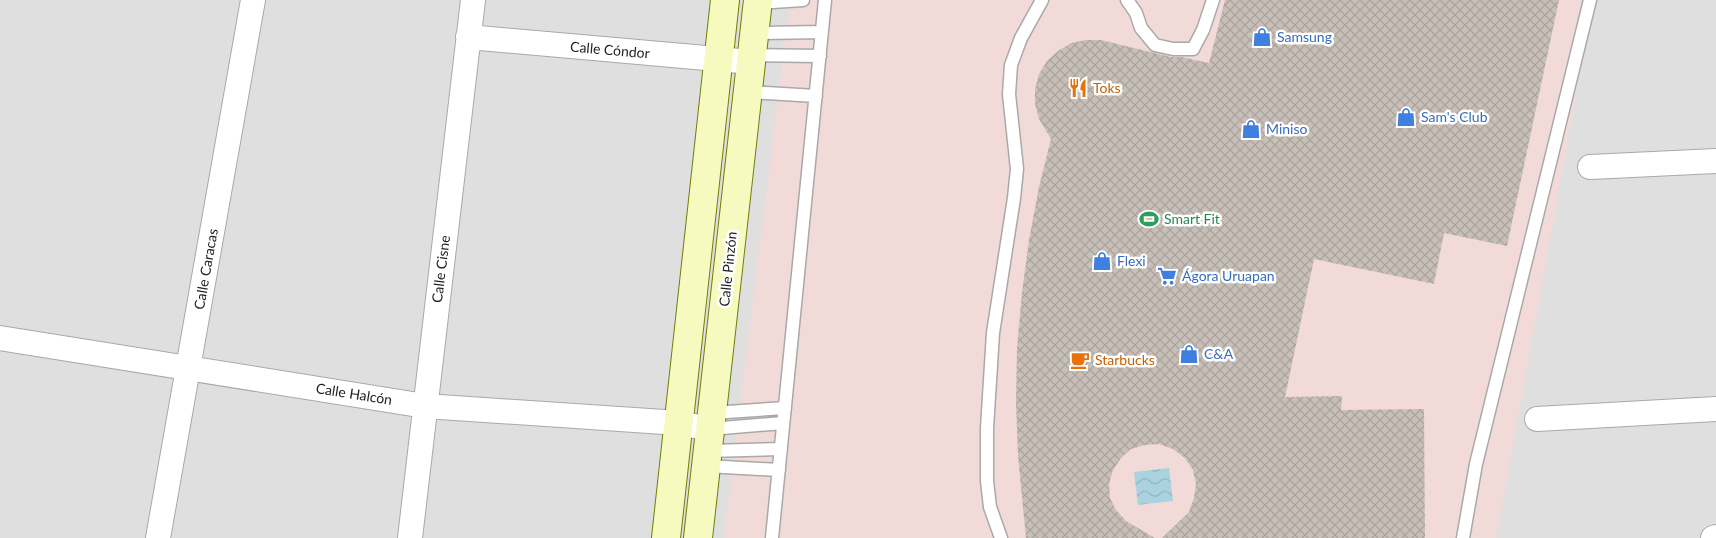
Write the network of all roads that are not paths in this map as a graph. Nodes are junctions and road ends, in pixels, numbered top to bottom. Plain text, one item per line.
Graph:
1 (254, 0) edge
2 (473, 0) edge
3 (725, 0) edge
4 (803, 0) edge
5 (825, 0) edge
6 (1042, 0) edge
7 (1126, 0) edge
8 (1213, 0) edge
9 (1590, 0) edge
10 (758, 2) edge
11 (822, 32) junction
12 (468, 37) junction
13 (752, 50) junction
14 (820, 56) junction
15 (718, 60) junction
16 (748, 92) junction
17 (816, 96) junction
18 (1716, 161) edge
19 (1590, 167) dead end
20 (0, 338) edge
21 (188, 368) junction
22 (425, 406) junction
23 (785, 408) junction
24 (1716, 409) edge
25 (1537, 419) dead end
26 (679, 423) junction
27 (783, 423) junction
28 (709, 440) junction
29 (781, 449) junction
30 (779, 470) junction
31 (158, 538) edge
32 (410, 538) edge
33 (666, 538) edge
34 (698, 538) edge
35 (772, 538) edge
36 (1001, 538) edge
37 (1463, 538) edge

1 - 21 street, Calle Caracas
2 - 12 street, Calle Cisne
3 - 15 main road
4 - 10 lane
5 - 11 lane
6 - 36 lane
7 - 8 lane
9 - 37 lane
10 - 13 main road, Calle Pinzón
11 - 13 lane
11 - 14 lane
12 - 15 street, Calle Cóndor
12 - 22 street, Calle Cisne
13 - 14 lane
13 - 15 street, Calle Cóndor
13 - 16 main road, Calle Pinzón
14 - 17 lane
15 - 26 main road
16 - 17 lane
16 - 28 main road, Calle Pinzón
17 - 23 lane
18 - 19 street
20 - 21 street, Calle Halcón
21 - 22 street, Calle Halcón
21 - 31 street, Calle Caracas
22 - 26 street, Calle Halcón
22 - 32 street, Calle Cisne
23 - 27 lane
23 - 28 lane
24 - 25 street
26 - 28 street, Calle Halcón
26 - 33 main road
27 - 28 lane
27 - 29 lane
28 - 29 lane
28 - 30 lane
28 - 34 main road, Calle Pinzón
29 - 30 lane
30 - 35 lane

